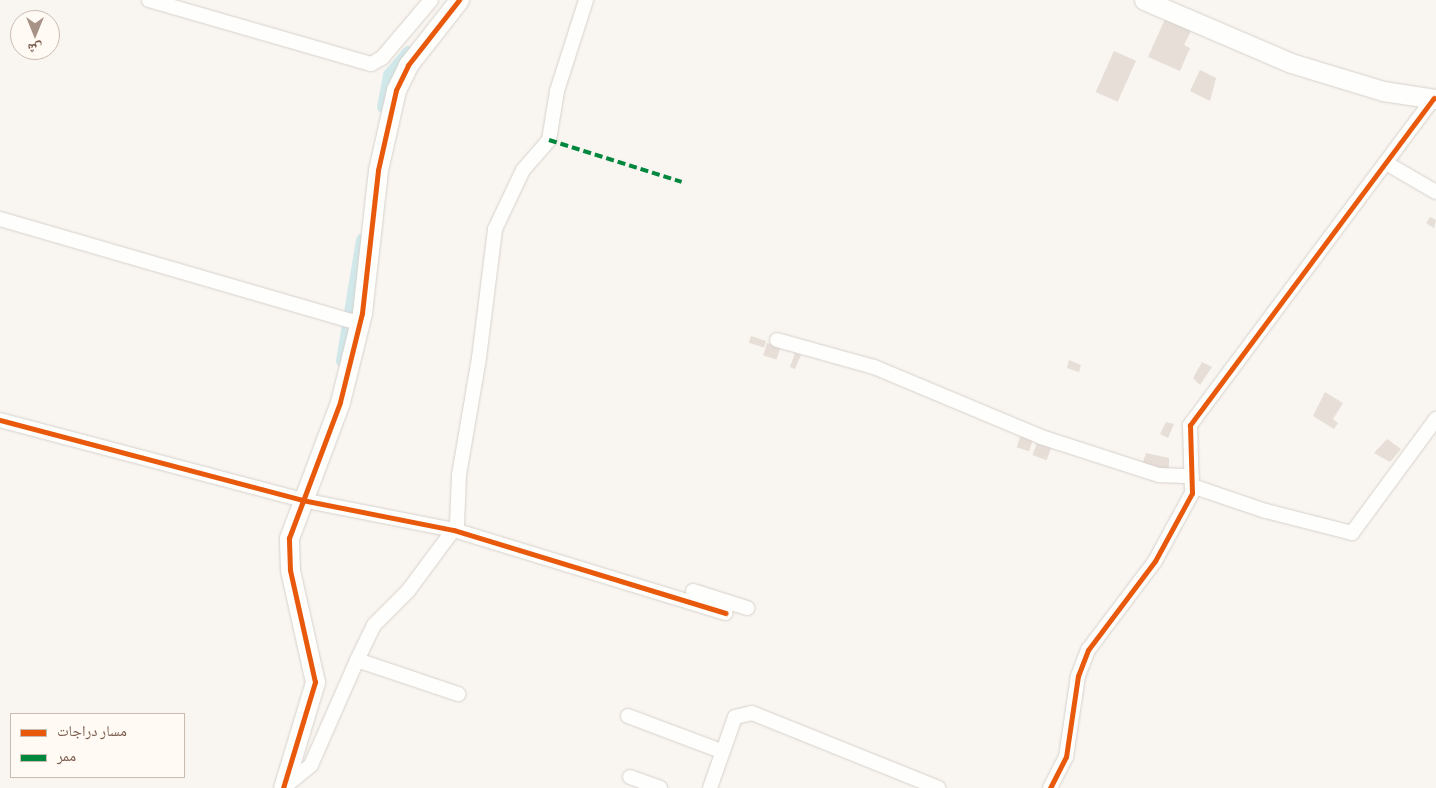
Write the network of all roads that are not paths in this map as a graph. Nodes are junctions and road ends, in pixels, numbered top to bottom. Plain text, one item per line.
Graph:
1 (149, 0) edge
2 (431, 0) edge
3 (459, 0) edge
4 (586, 0) edge
5 (1144, 0) edge
6 (1435, 98) edge
7 (1386, 163) junction
8 (1436, 192) edge
9 (0, 219) edge
10 (359, 323) junction
11 (776, 340) dead end
12 (1436, 419) edge
13 (0, 420) edge
14 (1192, 481) junction
15 (302, 500) junction
16 (454, 530) junction
17 (618, 578) junction
18 (746, 608) dead end
19 (726, 612) dead end
20 (357, 660) junction
21 (458, 694) dead end
22 (628, 716) dead end
23 (721, 751) junction
24 (630, 777) dead end
25 (283, 788) edge
26 (660, 788) edge
27 (710, 788) edge
28 (939, 788) edge
29 (1050, 788) edge

1 - 2 street
3 - 10 street
4 - 16 street
5 - 6 street
6 - 7 street
7 - 8 street
7 - 14 street
9 - 10 street
10 - 15 street
11 - 14 street
12 - 14 street
13 - 15 street
14 - 29 street
15 - 16 street
15 - 25 street
16 - 17 street
16 - 20 street
17 - 18 street
17 - 19 street
20 - 21 street
20 - 25 street
22 - 23 street
23 - 27 street
23 - 28 street
24 - 26 street

